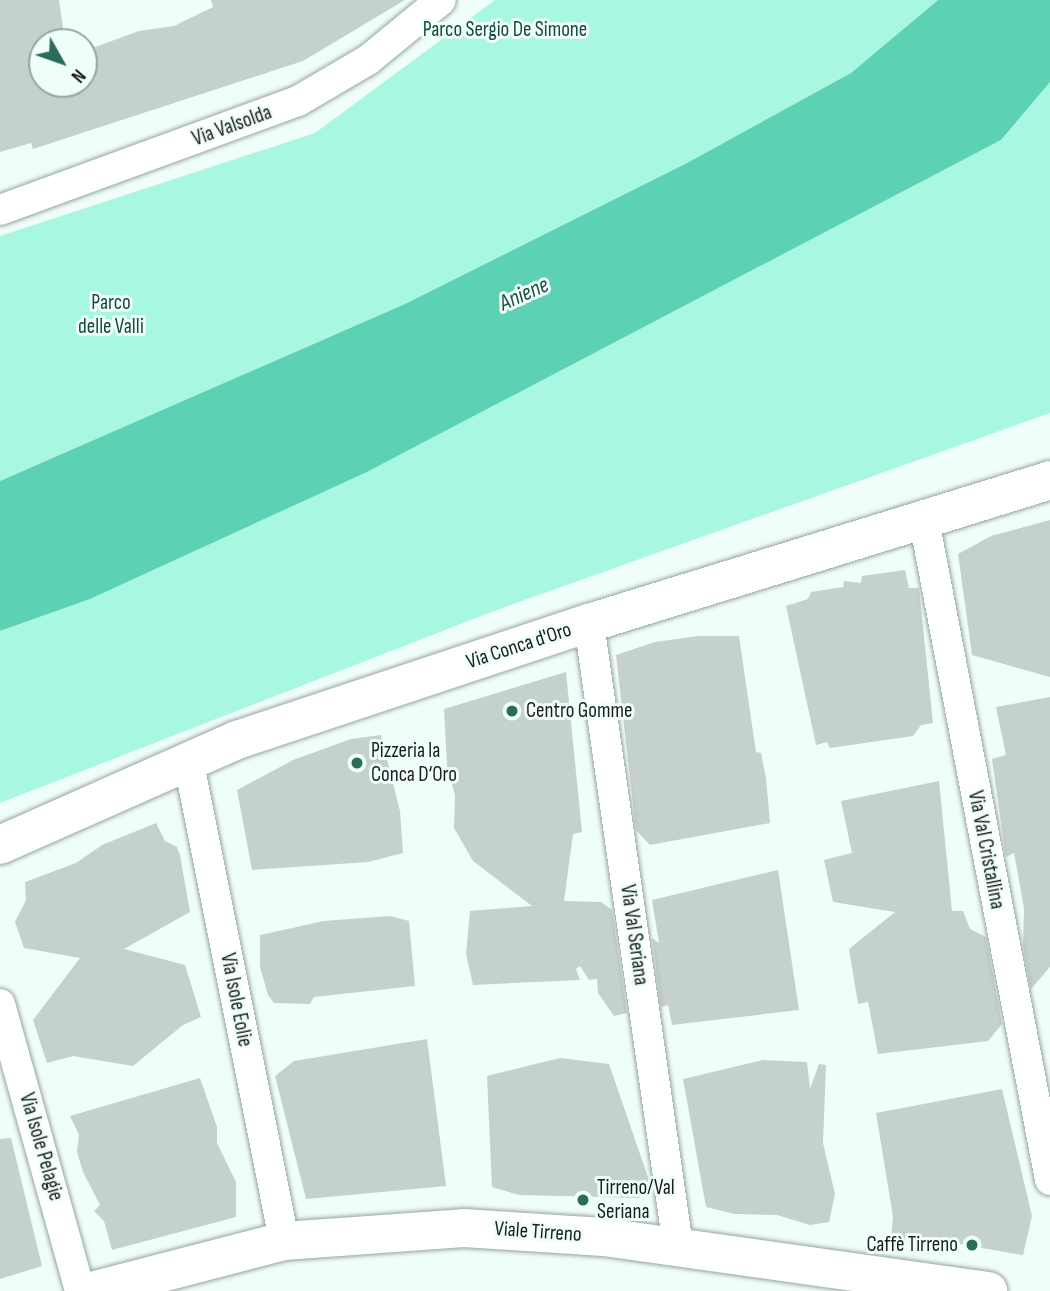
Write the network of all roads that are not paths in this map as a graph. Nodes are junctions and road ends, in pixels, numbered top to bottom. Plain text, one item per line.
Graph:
1 (441, 0) edge
2 (0, 210) edge
3 (1050, 480) edge
4 (924, 520) junction
5 (590, 623) junction
6 (188, 759) junction
7 (0, 845) edge
8 (0, 1004) edge
9 (1050, 1180) edge
10 (284, 1241) junction
11 (678, 1247) junction
12 (80, 1291) edge
13 (92, 1291) edge
14 (988, 1291) edge

1 - 2 street, Via Valsolda
3 - 4 street, Via Conca d'Oro
4 - 5 street, Via Conca d'Oro
4 - 9 street, Via Val Cristallina
5 - 6 street, Via Conca d'Oro
5 - 11 street, Via Val Seriana
6 - 7 street, Via Conca d'Oro
6 - 10 street, Via Isole Eolie
8 - 12 street, Via Isole Pelagie
10 - 11 street, Viale Tirreno
10 - 13 street, Viale Tirreno
11 - 14 street, Viale Tirreno

